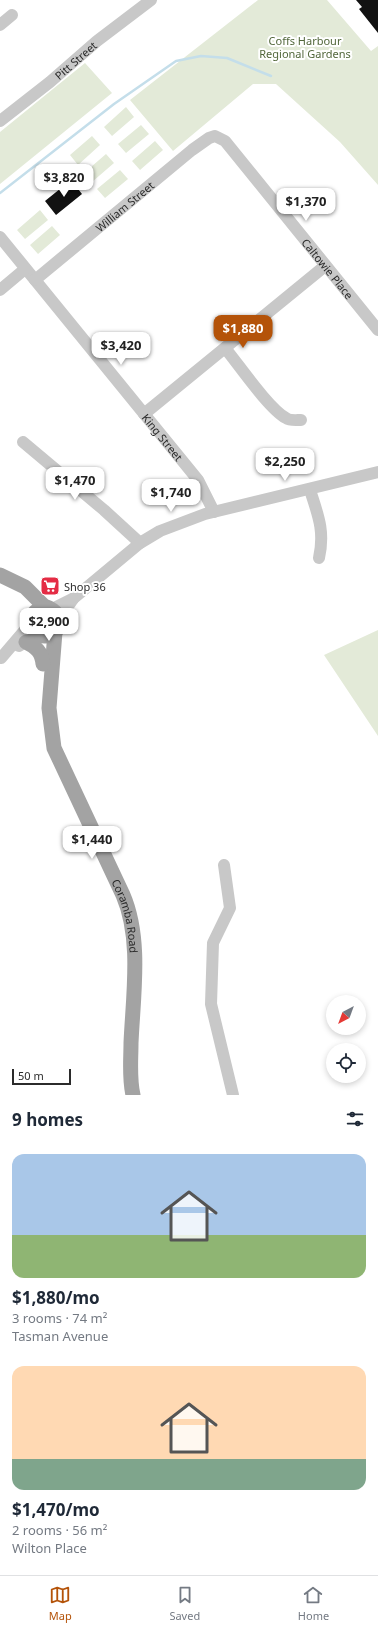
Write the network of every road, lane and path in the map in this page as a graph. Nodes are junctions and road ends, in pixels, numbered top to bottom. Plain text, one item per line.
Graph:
1 (151, 0) edge
2 (12, 15) dead end
3 (0, 25) edge
4 (0, 121) edge
5 (215, 136) joint
6 (0, 237) edge
7 (325, 266) junction
8 (25, 269) junction
9 (34, 280) junction
10 (0, 290) edge
11 (378, 330) edge
12 (225, 348) junction
13 (144, 414) junction
14 (301, 420) dead end
15 (23, 442) dead end
16 (378, 472) edge
17 (310, 490) junction
18 (214, 512) junction
19 (140, 543) junction
20 (319, 558) dead end
21 (5, 578) edge
22 (43, 624) junction
23 (0, 659) edge
24 (224, 865) dead end
25 (126, 1095) edge
26 (133, 1095) edge
27 (233, 1095) edge

1 - 4 street, Pitt Street
2 - 3 street
5 - 7 street, Caltowie Place
5 - 9 street, William Street
6 - 8 street, King Street
7 - 11 street, Caltowie Place
7 - 12 street
8 - 9 street, King Street
8 - 10 street
9 - 13 street, King Street
12 - 13 street
12 - 14 street
13 - 18 street, King Street
15 - 19 street
16 - 17 street
17 - 18 street
17 - 20 street
18 - 19 street
19 - 22 street
21 - 22 main road
22 - 23 street
22 - 23 street
22 - 25 main road, Coramba Road
22 - 26 main road, Coramba Road
24 - 27 street

